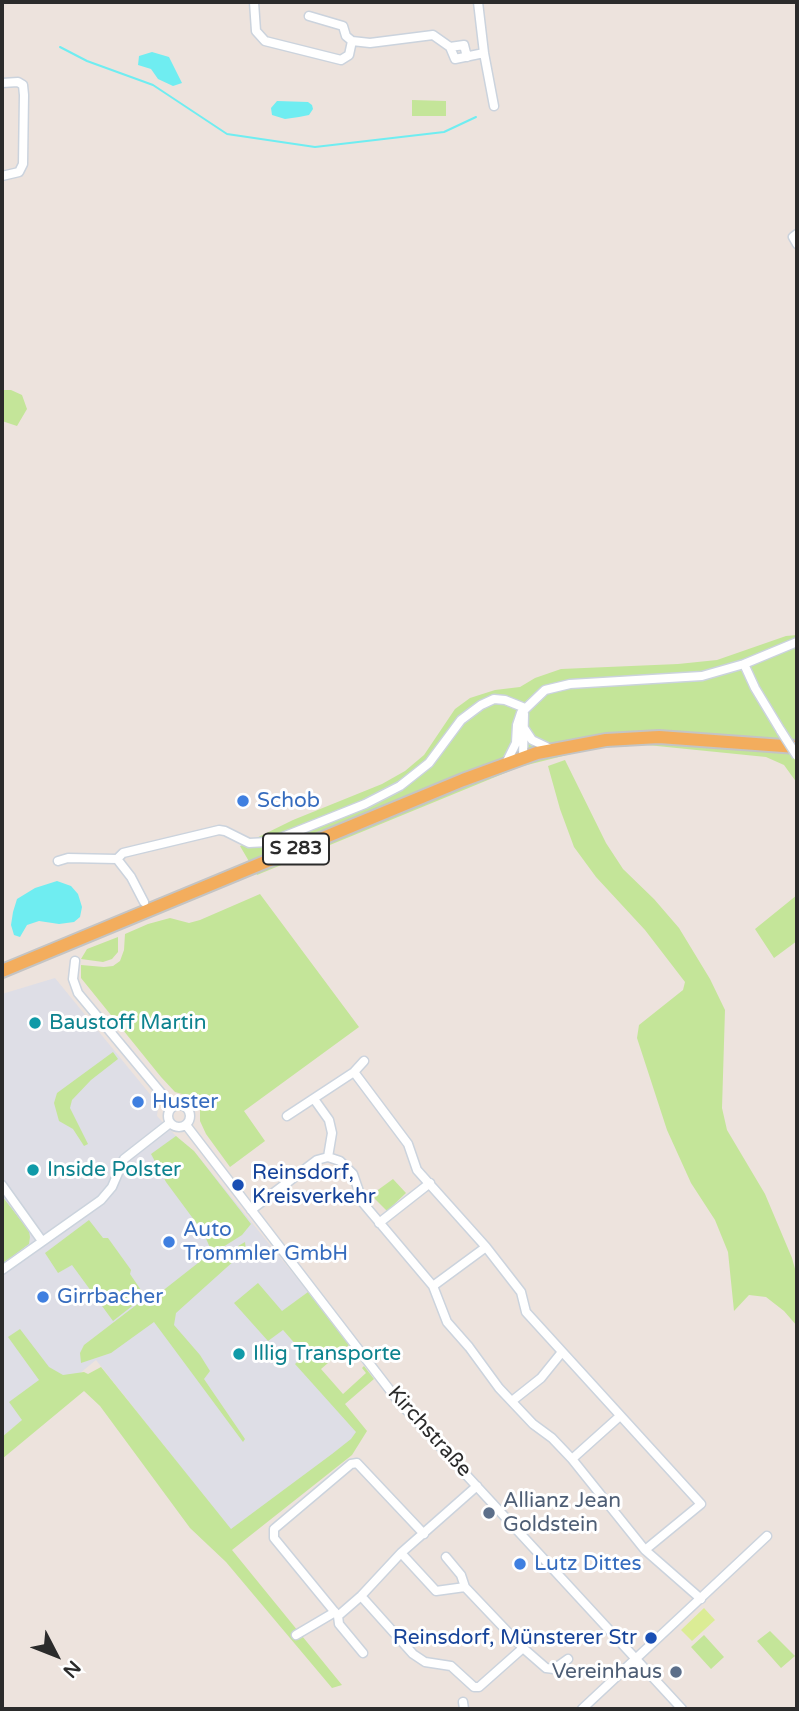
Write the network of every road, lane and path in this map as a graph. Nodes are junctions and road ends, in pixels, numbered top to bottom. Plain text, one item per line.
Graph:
1 (254, 2) edge
2 (478, 2) edge
3 (309, 16) dead end
4 (352, 41) junction
5 (484, 53) junction
6 (2, 83) edge
7 (494, 106) dead end
8 (2, 176) edge
9 (797, 642) edge
10 (744, 664) junction
11 (526, 708) junction
12 (523, 726) junction
13 (516, 743) junction
14 (797, 747) edge
15 (551, 749) junction
16 (797, 756) edge
17 (523, 757) junction
18 (506, 763) junction
19 (117, 859) junction
20 (58, 861) dead end
21 (144, 902) dead end
22 (75, 961) dead end
23 (2, 971) edge
24 (364, 1061) dead end
25 (354, 1072) junction
26 (314, 1098) junction
27 (172, 1107) junction
28 (287, 1116) dead end
29 (170, 1123) junction
30 (186, 1125) junction
31 (328, 1157) junction
32 (430, 1183) junction
33 (2, 1185) edge
34 (251, 1210) junction
35 (379, 1223) junction
36 (43, 1241) junction
37 (486, 1247) junction
38 (2, 1270) edge
39 (433, 1286) junction
40 (562, 1352) junction
41 (512, 1401) junction
42 (620, 1416) junction
43 (572, 1459) junction
44 (477, 1486) junction
45 (424, 1534) junction
46 (767, 1536) dead end
47 (645, 1550) junction
48 (401, 1553) junction
49 (446, 1557) dead end
50 (465, 1587) junction
51 (360, 1596) junction
52 (701, 1599) junction
53 (336, 1614) junction
54 (296, 1635) dead end
55 (523, 1648) junction
56 (363, 1653) dead end
57 (568, 1659) dead end
58 (636, 1660) junction
59 (582, 1709) edge
60 (682, 1709) edge

1 - 4 street
2 - 5 street
3 - 4 street
4 - 5 street
5 - 7 street
6 - 8 street
9 - 10 street
10 - 11 street
10 - 16 street, bridge
11 - 12 street
11 - 13 street
11 - 19 street
12 - 15 street
12 - 17 street
13 - 17 street
13 - 18 street
14 - 15 main road, S 283
15 - 17 main road, S 283
17 - 18 main road, S 283
18 - 23 main road, S 283
19 - 20 street
19 - 21 street
22 - 27 street, Kirchstraße
24 - 25 street
25 - 26 street
25 - 32 street
26 - 28 street
26 - 31 street
27 - 29 street
27 - 30 street, Kirchstraße
29 - 30 street
29 - 36 street
30 - 34 street, Kirchstraße
31 - 34 street
31 - 35 street
32 - 35 street
32 - 37 street
33 - 36 street
34 - 44 street, Kirchstraße
35 - 39 street
36 - 38 street
37 - 39 street
37 - 40 street
39 - 41 street
40 - 41 street
40 - 42 street
41 - 43 street
42 - 43 street
42 - 47 street
43 - 47 street
44 - 45 street
44 - 58 street, Kirchstraße
45 - 48 street
45 - 53 street
46 - 52 street
47 - 52 street
48 - 50 street
48 - 51 street
49 - 50 street
50 - 55 street
51 - 53 street
51 - 55 street
52 - 58 street
53 - 54 street
53 - 56 street
55 - 57 street
58 - 59 street
58 - 60 street, Kirchstraße

